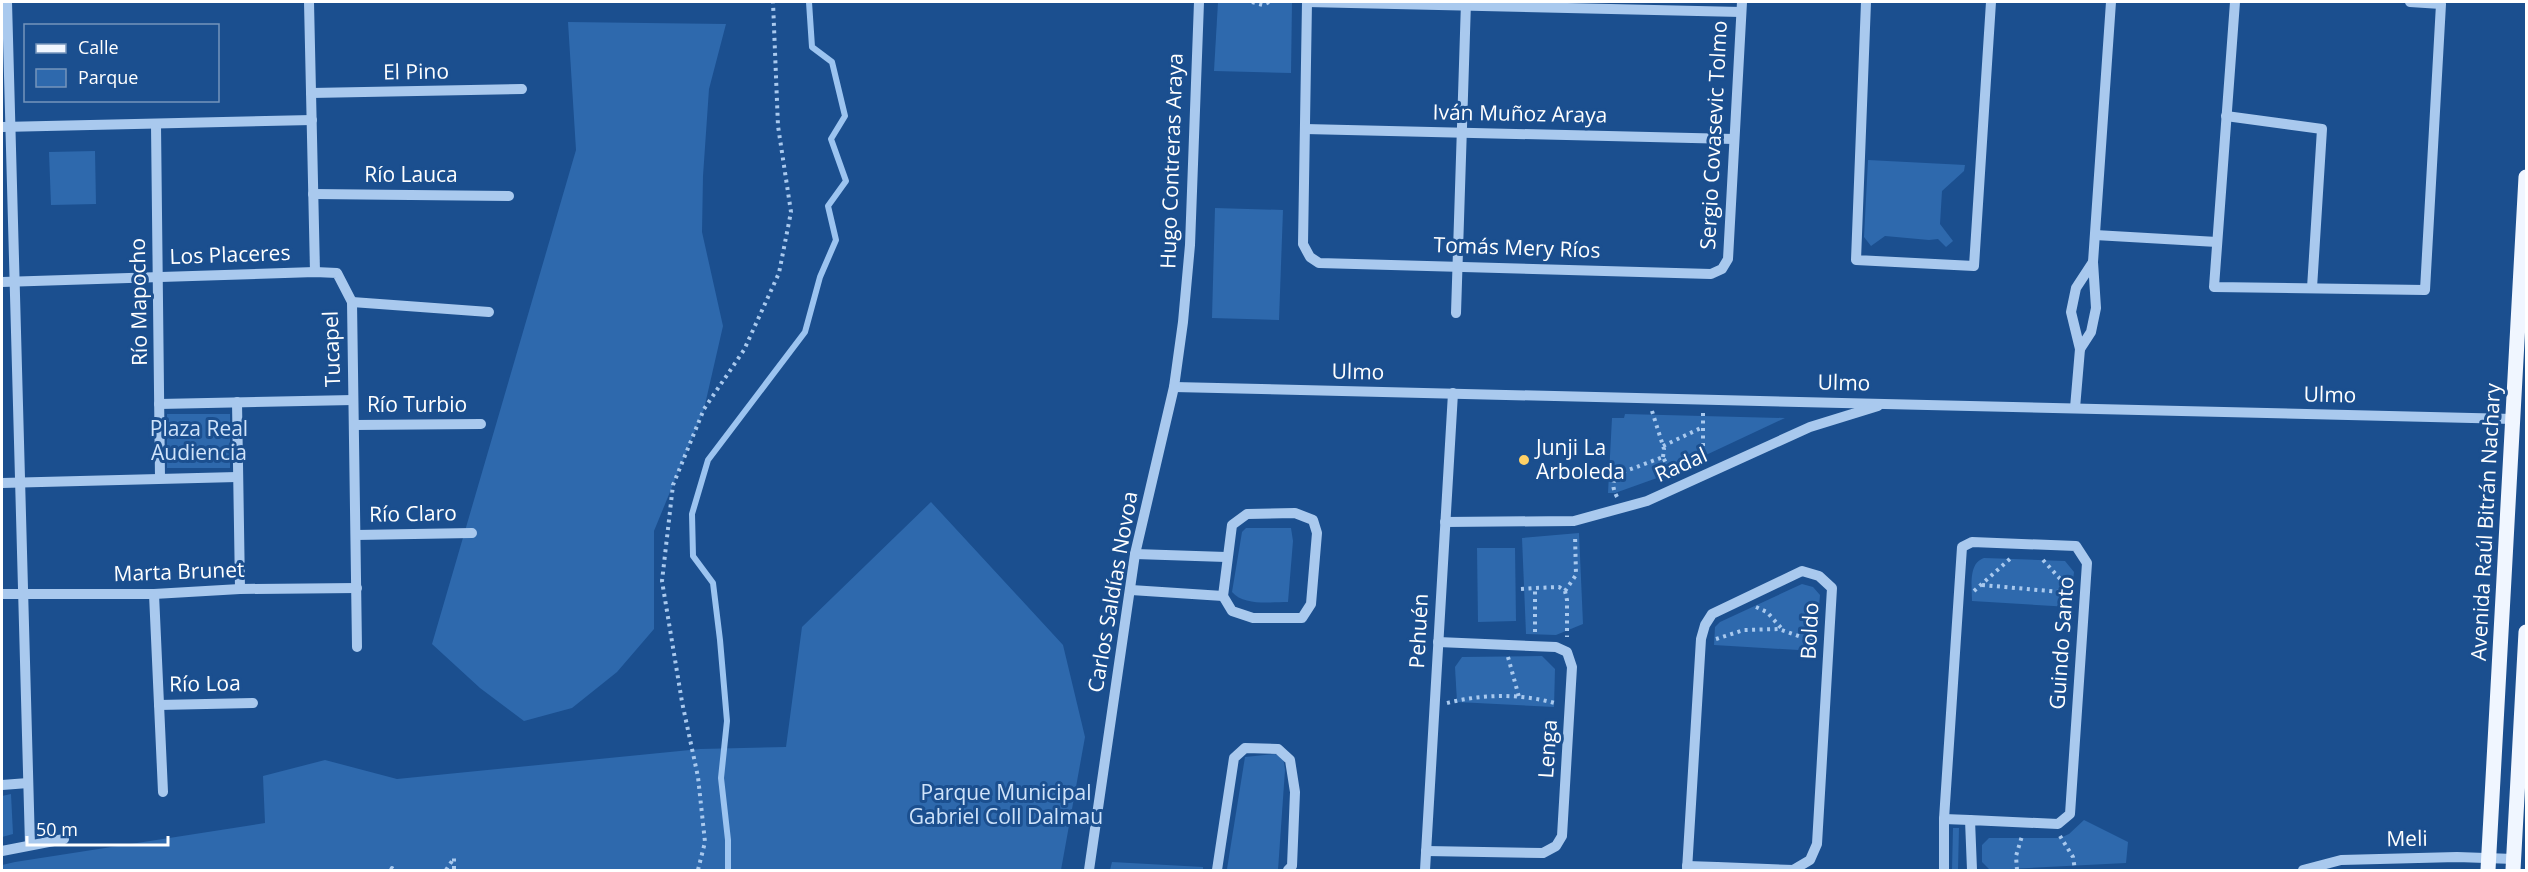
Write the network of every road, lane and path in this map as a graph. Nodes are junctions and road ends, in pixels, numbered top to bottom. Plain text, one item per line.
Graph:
1 (8, 2) edge
2 (309, 2) edge
3 (773, 2) edge
4 (1199, 2) edge
5 (1252, 2) edge
6 (1269, 2) edge
7 (1307, 2) edge
8 (1866, 2) edge
9 (1991, 2) edge
10 (2111, 2) edge
11 (2235, 2) edge
12 (2410, 2) edge
13 (1466, 3) edge
14 (1741, 7) edge
15 (522, 89) dead end
16 (311, 93) junction
17 (2226, 116) junction
18 (312, 120) junction
19 (156, 125) junction
20 (6, 126) edge
21 (1305, 129) junction
22 (1462, 133) junction
23 (1734, 139) junction
24 (2526, 177) edge
25 (313, 194) junction
26 (509, 196) dead end
27 (2095, 235) junction
28 (2217, 242) junction
29 (2093, 262) junction
30 (1457, 266) junction
31 (1722, 269) joint
32 (315, 272) junction
33 (2524, 275) edge
34 (158, 277) junction
35 (15, 281) junction
36 (2, 282) edge
37 (2312, 288) junction
38 (352, 302) junction
39 (489, 312) dead end
40 (1456, 313) dead end
41 (1184, 322) joint
42 (2080, 349) junction
43 (1174, 387) junction
44 (1453, 393) junction
45 (1648, 398) junction
46 (1703, 399) junction
47 (353, 400) junction
48 (237, 402) junction
49 (159, 404) junction
50 (1887, 404) junction
51 (2075, 408) junction
52 (2513, 419) junction
53 (481, 424) dead end
54 (354, 425) junction
55 (1703, 427) junction
56 (1663, 446) junction
57 (1663, 457) junction
58 (1703, 476) junction
59 (237, 477) junction
60 (160, 478) junction
61 (20, 482) junction
62 (2, 483) edge
63 (1677, 488) junction
64 (1622, 508) junction
65 (1574, 521) junction
66 (1445, 522) junction
67 (472, 533) dead end
68 (356, 535) junction
69 (2028, 544) junction
70 (1135, 554) junction
71 (1226, 557) junction
72 (1982, 585) junction
73 (357, 588) junction
74 (1534, 588) junction
75 (240, 589) junction
76 (1521, 589) dead end
77 (1131, 590) junction
78 (1565, 591) junction
79 (2072, 593) junction
80 (2, 594) edge
81 (23, 594) junction
82 (154, 594) junction
83 (1223, 596) junction
84 (1734, 603) junction
85 (1958, 606) junction
86 (2084, 606) junction
87 (1782, 630) junction
88 (2526, 632) edge
89 (1438, 642) junction
90 (1701, 644) junction
91 (1506, 645) junction
92 (1536, 646) junction
93 (357, 647) dead end
94 (1828, 647) junction
95 (1567, 652) junction
96 (1520, 697) junction
97 (253, 703) dead end
98 (159, 705) junction
99 (1434, 706) junction
100 (1570, 708) junction
101 (28, 783) junction
102 (2, 785) edge
103 (163, 792) dead end
104 (1944, 819) junction
105 (1970, 820) junction
106 (2026, 822) junction
107 (2052, 823) junction
108 (64, 839) dead end
109 (30, 845) junction
110 (2, 851) edge
111 (1426, 852) junction
112 (2488, 864) edge
113 (2513, 865) edge
114 (1687, 868) edge
115 (1717, 869) edge
116 (446, 870) edge
117 (454, 870) edge
118 (698, 870) edge
119 (1089, 870) edge
120 (1217, 870) edge
121 (1288, 870) edge
122 (1425, 870) edge
123 (1944, 870) edge
124 (1972, 870) edge
125 (2017, 870) edge
126 (2075, 870) edge
127 (2303, 870) edge

1 - 20 street
2 - 16 street
3 - 118 path
4 - 41 street, Hugo Contreras Araya
5 - 6 path
7 - 13 street
7 - 21 street
8 - 9 street
10 - 27 street
11 - 17 street
12 - 37 street
13 - 14 street
13 - 22 street
14 - 23 street, Sergio Covasevic Tolmo
15 - 16 street, El Pino
16 - 18 street
17 - 28 street
17 - 37 street
18 - 19 street
18 - 25 street
19 - 20 street
19 - 34 street, Río Mapocho
20 - 35 street
21 - 22 street, Iván Muñoz Araya
21 - 30 street, Tomás Mery Ríos
22 - 23 street, Iván Muñoz Araya
22 - 30 street
23 - 31 street, Sergio Covasevic Tolmo
24 - 33 main road, Avenida Raúl Bitrán Nachary
25 - 26 street, Río Lauca
25 - 32 street
27 - 28 street
27 - 29 street
28 - 37 street
29 - 42 street
29 - 42 street
30 - 31 street, Tomás Mery Ríos
30 - 40 street
32 - 34 street, Los Placeres
32 - 38 street, Tucapel
33 - 52 main road, Avenida Raúl Bitrán Nachary
34 - 35 street, Los Placeres
34 - 49 street, Río Mapocho
35 - 36 street, Los Placeres
35 - 61 street
38 - 39 street
38 - 47 street, Tucapel
41 - 43 street, Carlos Saldías Novoa
42 - 51 street
43 - 44 street, Ulmo
43 - 70 street, Carlos Saldías Novoa
44 - 45 street, Ulmo
44 - 66 street, Pehuén
45 - 46 street, Ulmo
45 - 56 path
46 - 50 street, Ulmo
46 - 55 path
47 - 48 street
47 - 54 street, Tucapel
48 - 49 street
48 - 59 street
49 - 60 street, Río Mapocho
50 - 51 street, Ulmo
50 - 58 street, Radal
51 - 52 street, Ulmo
52 - 112 main road, Avenida Raúl Bitrán Nachary
53 - 54 street, Río Turbio
54 - 68 street, Tucapel
55 - 56 path
55 - 58 path
56 - 57 path
57 - 63 path
57 - 64 path
58 - 63 street, Radal
59 - 60 street
59 - 75 street
60 - 61 street
61 - 62 street
61 - 81 street
63 - 64 street, Radal
64 - 65 street, Radal
65 - 66 street, Radal
65 - 78 path
66 - 89 street, Pehuén
67 - 68 street, Río Claro
68 - 73 street, Tucapel
69 - 72 path
69 - 79 path
69 - 85 street, Guindo Santo
69 - 86 street, Guindo Santo
70 - 71 street
70 - 77 street, Carlos Saldías Novoa
71 - 83 street
71 - 83 street
72 - 79 path
72 - 85 path
73 - 75 street, Marta Brunet
73 - 93 street, Tucapel
74 - 76 path
74 - 78 path
74 - 92 path
75 - 82 street, Marta Brunet
77 - 83 street
77 - 119 street, Carlos Saldías Novoa
78 - 95 path
79 - 86 path
80 - 81 street, Marta Brunet
81 - 82 street, Marta Brunet
81 - 101 street
82 - 98 street
84 - 87 path
84 - 90 street, Boldo
84 - 94 street, Boldo
85 - 104 street, Guindo Santo
86 - 107 street, Guindo Santo
87 - 90 path
87 - 94 path
88 - 113 main road
89 - 91 street
89 - 99 street, Pehuén
90 - 114 street, Boldo
91 - 92 street
91 - 96 path
92 - 95 street
94 - 115 street, Boldo
95 - 100 street, Lenga
96 - 99 path
96 - 100 path
97 - 98 street, Río Loa
98 - 103 street
99 - 111 street, Pehuén
100 - 111 street, Lenga
101 - 102 street
101 - 109 street
104 - 105 street
104 - 123 street, Guindo Santo
105 - 106 street
105 - 124 street
106 - 107 street
106 - 125 path
107 - 126 path
108 - 109 street
109 - 110 street
111 - 122 street, Pehuén
112 - 113 street, Meli
112 - 127 street, Meli
114 - 115 street, Boldo
116 - 117 path
120 - 121 street

